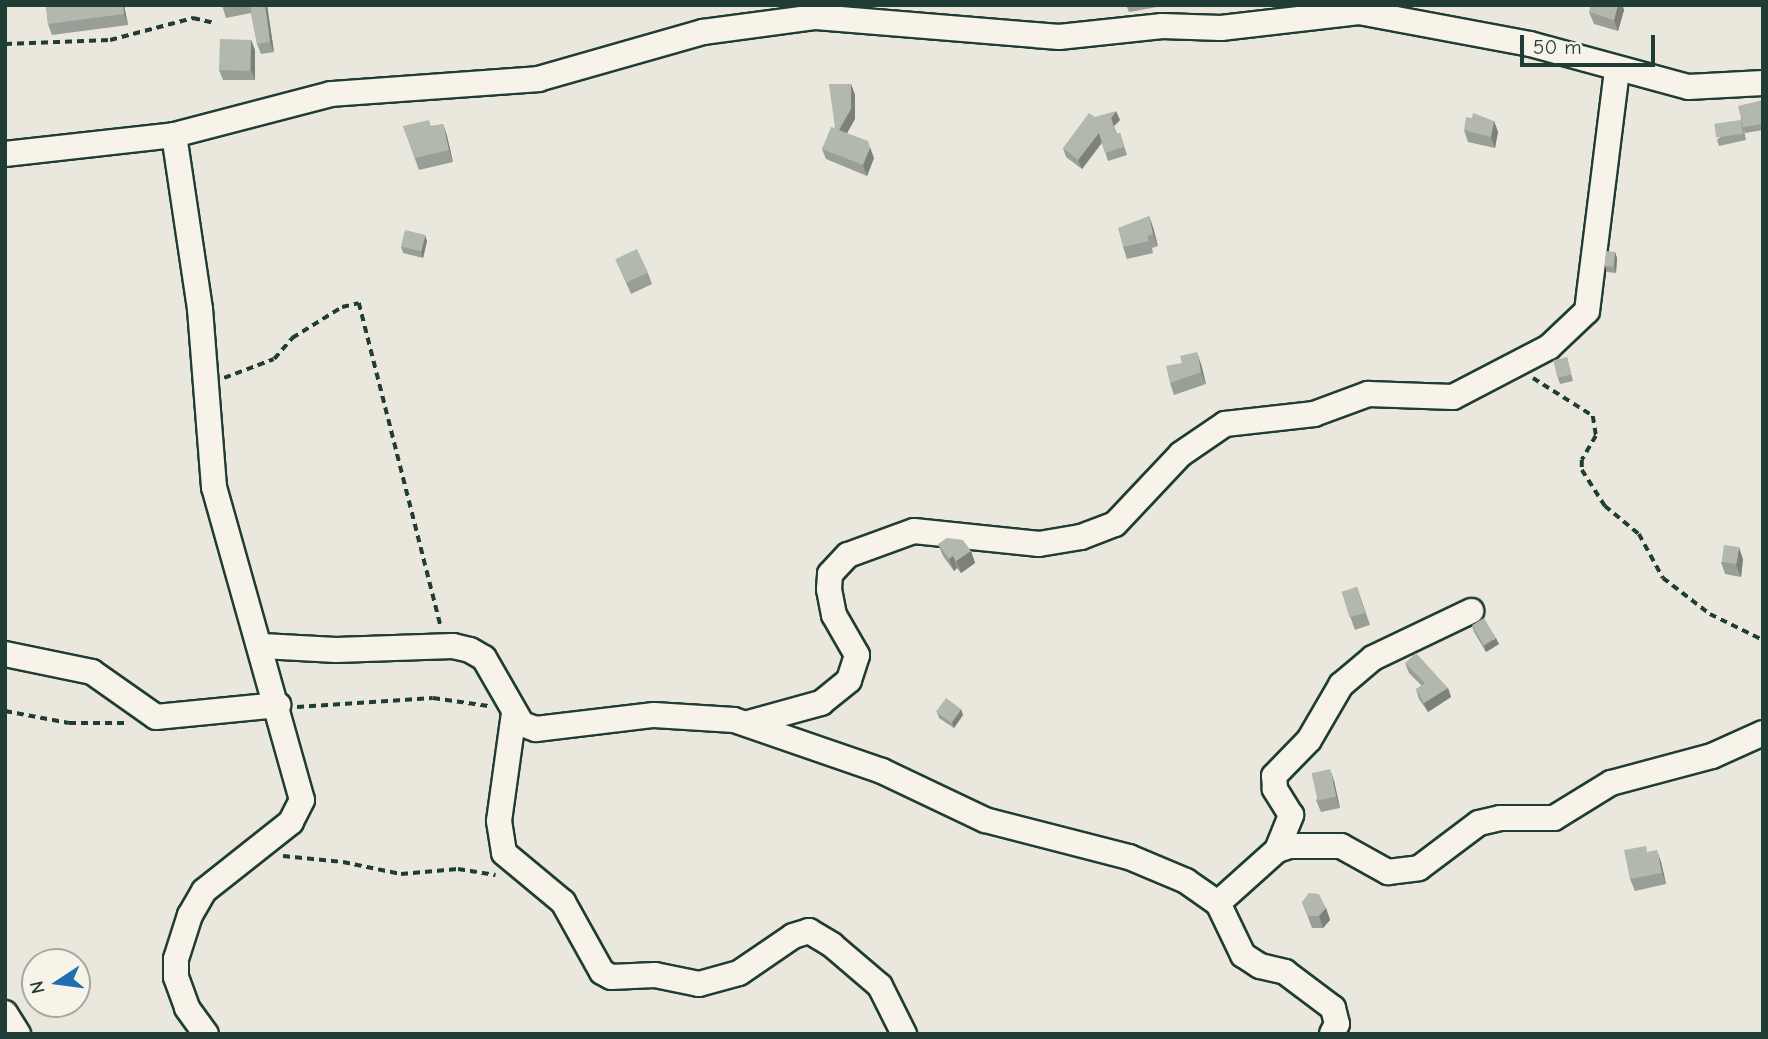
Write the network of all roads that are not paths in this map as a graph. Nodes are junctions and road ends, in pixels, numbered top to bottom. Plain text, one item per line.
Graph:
1 (807, 11) edge
2 (1290, 11) edge
3 (1184, 16) edge
4 (1617, 69) junction
5 (1763, 83) edge
6 (174, 135) junction
7 (5, 154) edge
8 (1471, 611) dead end
9 (262, 646) junction
10 (5, 654) edge
11 (278, 705) junction
12 (513, 713) junction
13 (748, 723) junction
14 (1763, 733) edge
15 (1277, 850) junction
16 (1218, 903) junction
17 (5, 1013) edge
18 (18, 1034) edge
19 (206, 1034) edge
20 (904, 1034) edge
21 (1332, 1034) edge

1 - 3 street
1 - 6 street
2 - 3 street
2 - 4 street
4 - 5 street
4 - 13 street
6 - 7 street
6 - 9 street
8 - 15 street
9 - 11 street
9 - 12 street
10 - 11 street
11 - 19 street
12 - 13 street
12 - 20 street
13 - 16 street
14 - 15 street
15 - 16 street
16 - 21 street
17 - 18 street

